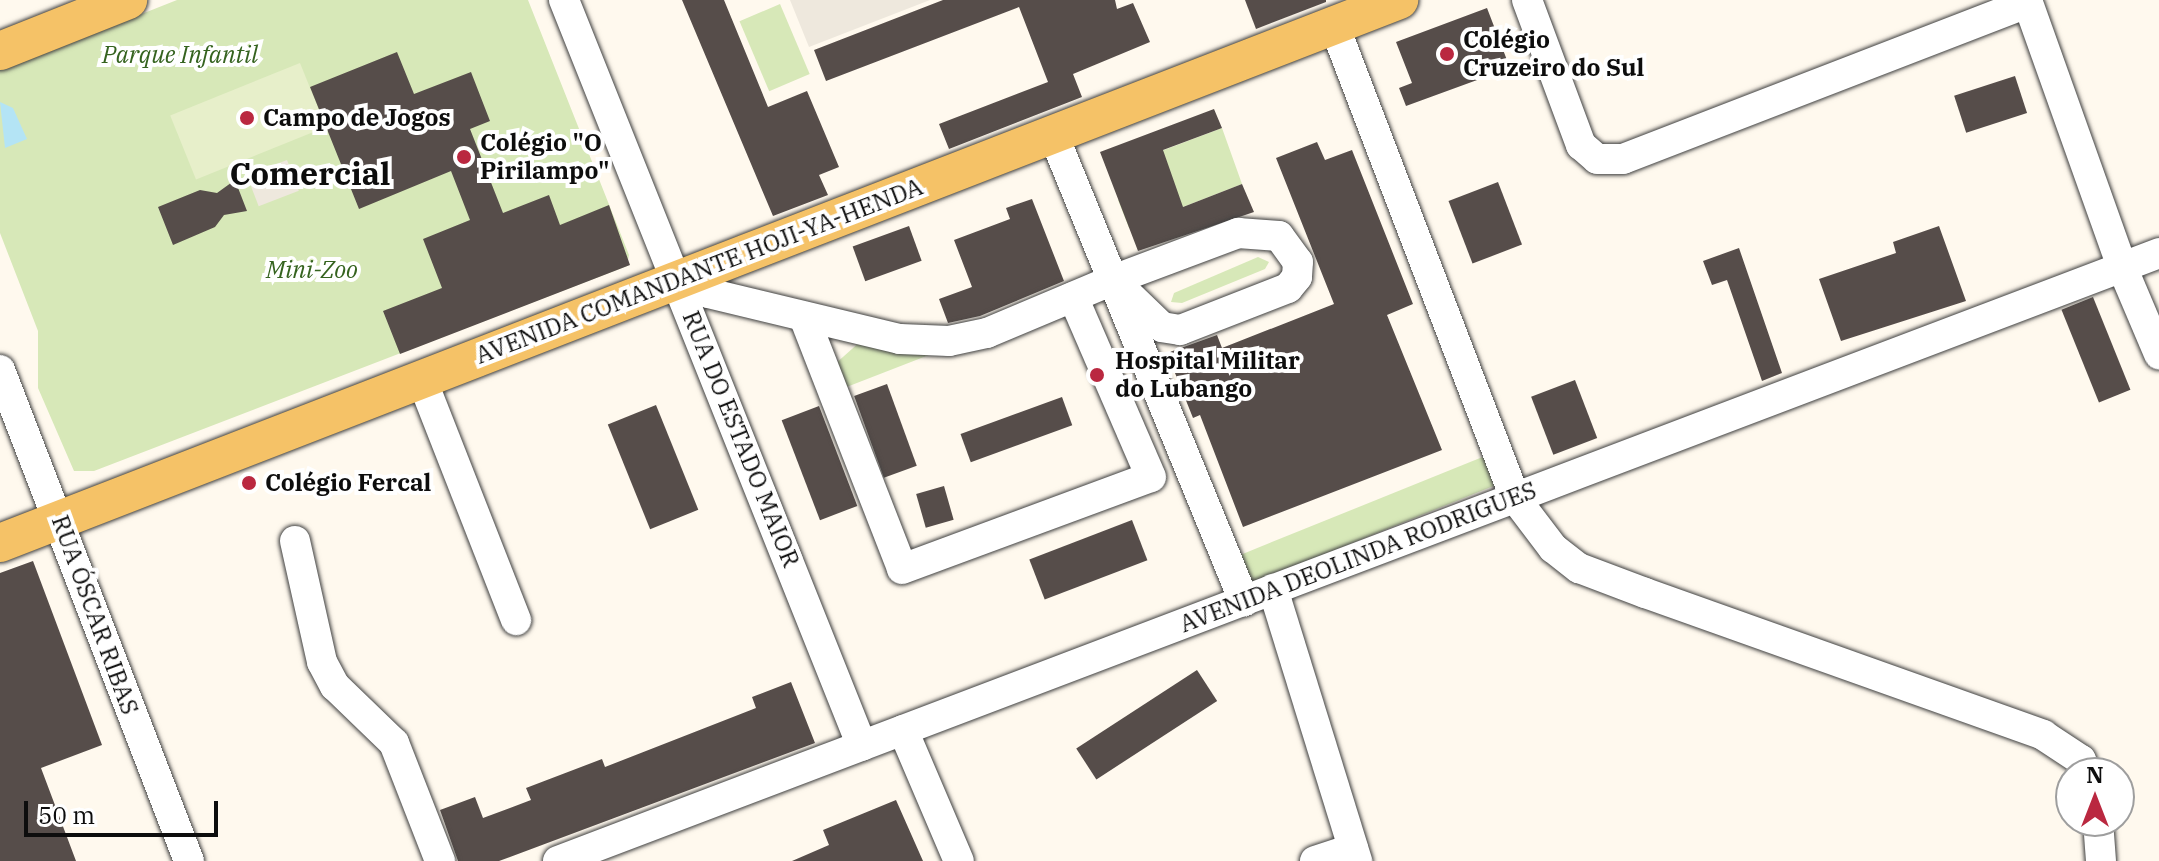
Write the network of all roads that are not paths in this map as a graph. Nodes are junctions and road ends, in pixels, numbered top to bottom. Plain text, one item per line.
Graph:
1 (128, 0) edge
2 (564, 0) edge
3 (1399, 0) edge
4 (1527, 0) edge
5 (2028, 1) edge
6 (1334, 25) junction
7 (0, 51) edge
8 (1053, 134) junction
9 (2159, 253) edge
10 (2122, 267) junction
11 (677, 279) junction
12 (1113, 280) junction
13 (1073, 297) junction
14 (804, 317) junction
15 (2159, 354) edge
16 (1, 374) edge
17 (422, 380) junction
18 (1515, 498) junction
19 (60, 520) junction
20 (295, 541) dead end
21 (0, 543) edge
22 (1273, 589) junction
23 (1244, 601) junction
24 (516, 620) dead end
25 (903, 730) junction
26 (862, 746) junction
27 (2076, 757) edge
28 (2099, 837) edge
29 (1355, 855) edge
30 (189, 861) edge
31 (440, 861) edge
32 (558, 861) edge
33 (959, 861) edge
34 (1315, 861) edge
35 (2101, 861) edge

1 - 7 main road
2 - 11 street, RUA DO ESTADO MAIOR
3 - 6 main road, AVENIDA COMANDANTE HOJI-YA-HENDA
4 - 5 street
5 - 10 street
6 - 8 main road, AVENIDA COMANDANTE HOJI-YA-HENDA
6 - 18 street
8 - 11 main road, AVENIDA COMANDANTE HOJI-YA-HENDA
8 - 12 street
9 - 10 street, AVENIDA DEOLINDA RODRIGUES
10 - 15 street
10 - 18 street, AVENIDA DEOLINDA RODRIGUES
11 - 14 street
11 - 17 main road, AVENIDA COMANDANTE HOJI-YA-HENDA
11 - 26 street, RUA DO ESTADO MAIOR
12 - 12 street
12 - 13 street
12 - 23 street
13 - 14 street
13 - 14 street
16 - 19 street, RUA ÓSCAR RIBAS
17 - 19 main road, AVENIDA COMANDANTE HOJI-YA-HENDA
17 - 24 street
18 - 22 street, AVENIDA DEOLINDA RODRIGUES
18 - 27 street
19 - 21 main road, AVENIDA COMANDANTE HOJI-YA-HENDA
19 - 30 street, RUA ÓSCAR RIBAS
20 - 31 street
22 - 23 street, AVENIDA DEOLINDA RODRIGUES
22 - 29 street
23 - 25 street, AVENIDA DEOLINDA RODRIGUES
25 - 26 street, AVENIDA DEOLINDA RODRIGUES
25 - 33 street
26 - 32 street, AVENIDA DEOLINDA RODRIGUES
28 - 35 street
29 - 34 street

